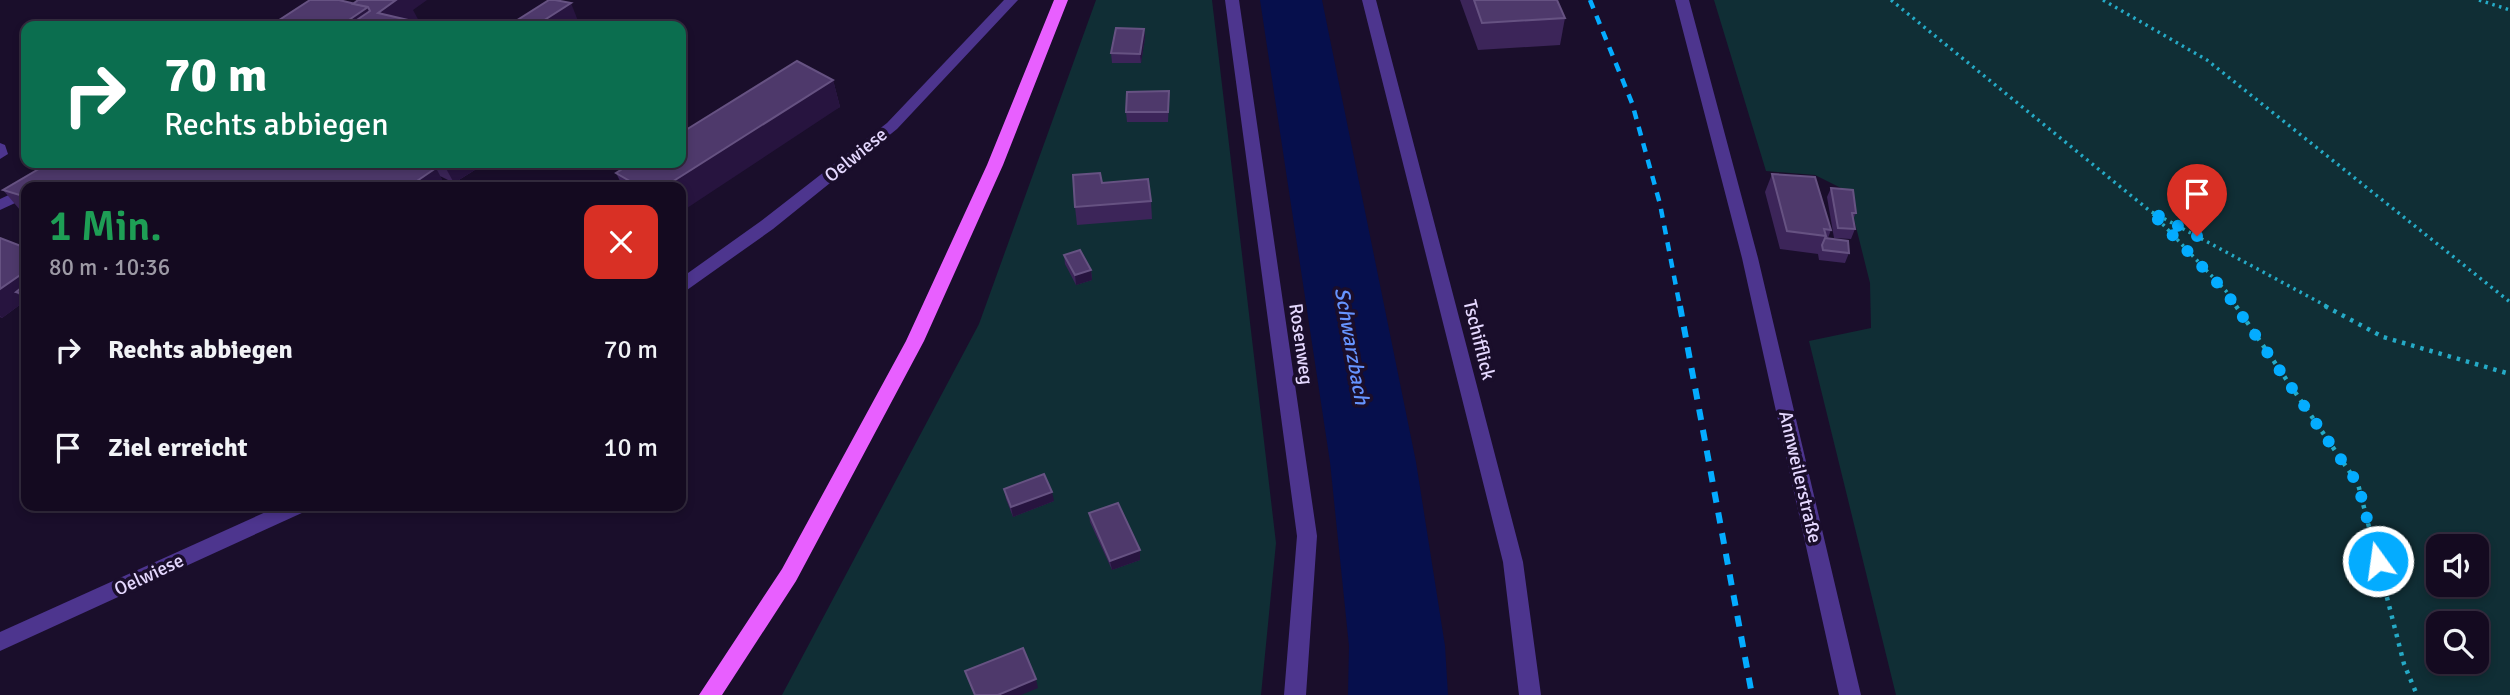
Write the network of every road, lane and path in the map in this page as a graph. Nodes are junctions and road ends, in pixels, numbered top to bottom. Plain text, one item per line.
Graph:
1 (1011, 0) edge
2 (1061, 0) edge
3 (1232, 0) edge
4 (1369, 0) edge
5 (1682, 0) edge
6 (1891, 0) edge
7 (2103, 0) edge
8 (2479, 0) edge
9 (2510, 10) edge
10 (0, 148) edge
11 (0, 154) edge
12 (21, 194) edge
13 (0, 205) edge
14 (2150, 211) junction
15 (686, 277) edge
16 (2510, 302) edge
17 (2510, 374) edge
18 (286, 511) edge
19 (0, 642) edge
20 (710, 695) edge
21 (1295, 695) edge
22 (1530, 695) edge
23 (1850, 695) edge
24 (2417, 695) edge

1 - 15 street, Oelwiese
2 - 20 main road
3 - 21 street, Rosenweg
4 - 22 street, Tschifflick
5 - 23 street, Annweilerstraße
6 - 14 path
7 - 16 path
8 - 9 path
10 - 11 street
12 - 13 street
14 - 17 path
14 - 24 path
18 - 19 street, Oelwiese

